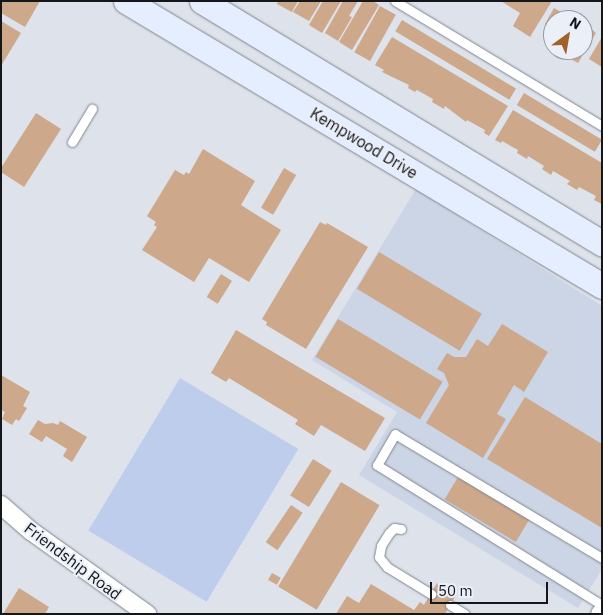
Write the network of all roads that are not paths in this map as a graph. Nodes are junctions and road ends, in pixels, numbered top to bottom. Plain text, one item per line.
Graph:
1 (126, 1) edge
2 (202, 1) edge
3 (395, 1) edge
4 (246, 28) junction
5 (223, 59) junction
6 (92, 109) dead end
7 (602, 126) edge
8 (72, 142) dead end
9 (535, 202) junction
10 (514, 232) junction
11 (602, 243) edge
12 (602, 286) edge
13 (1, 505) edge
14 (401, 529) dead end
15 (602, 558) edge
16 (431, 594) dead end
17 (602, 604) edge
18 (450, 605) dead end
19 (147, 614) edge
20 (465, 614) edge

1 - 5 main road, Kempwood Drive
2 - 4 main road
3 - 7 lane
4 - 5 main road
4 - 9 main road
5 - 10 main road, Kempwood Drive
6 - 8 lane
9 - 10 main road
9 - 11 main road
10 - 12 main road, Kempwood Drive
13 - 19 street, Friendship Road
14 - 16 lane
15 - 17 lane
18 - 20 lane

